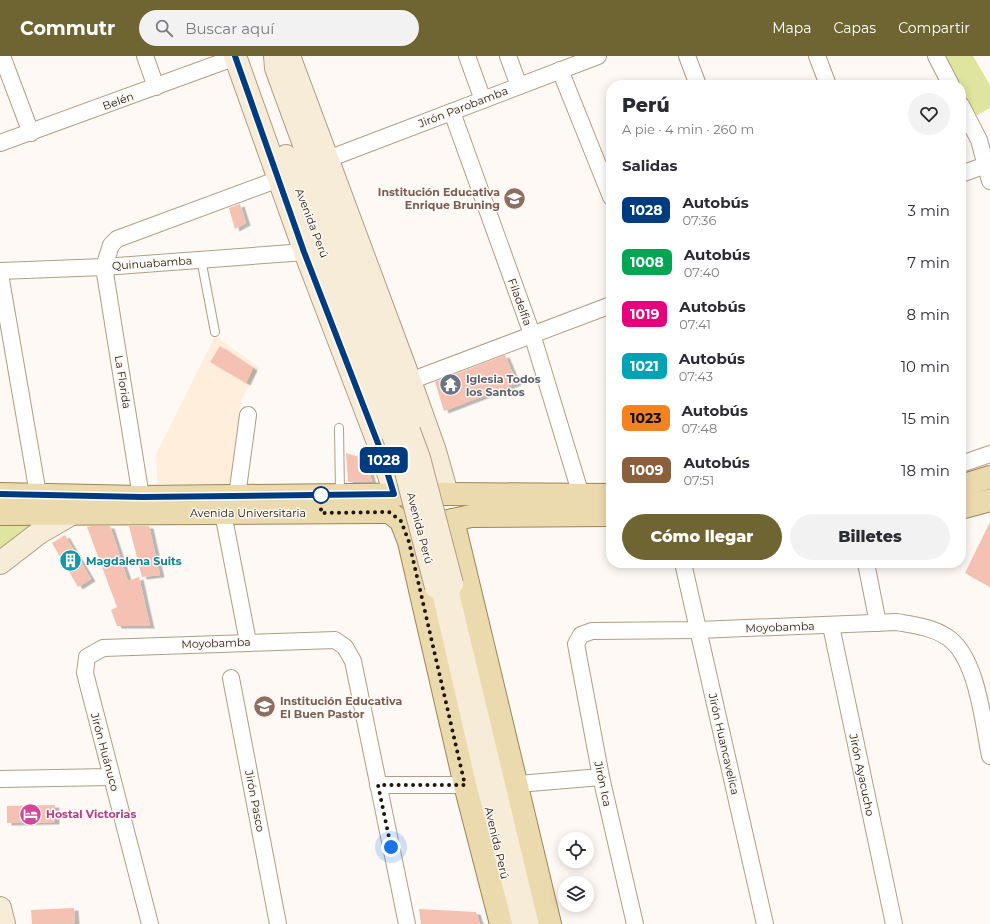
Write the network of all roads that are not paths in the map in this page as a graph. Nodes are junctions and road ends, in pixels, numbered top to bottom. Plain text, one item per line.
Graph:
1 (2, 56) edge
2 (145, 56) edge
3 (240, 56) edge
4 (275, 56) edge
5 (289, 56) edge
6 (467, 56) edge
7 (508, 56) edge
8 (598, 56) edge
9 (687, 56) edge
10 (817, 56) edge
11 (936, 56) edge
12 (560, 70) junction
13 (696, 80) edge
14 (826, 80) edge
15 (948, 80) edge
16 (519, 86) junction
17 (156, 87) junction
18 (483, 100) junction
19 (452, 112) junction
20 (966, 115) edge
21 (31, 134) junction
22 (0, 143) edge
23 (328, 159) junction
24 (986, 165) junction
25 (966, 172) edge
26 (279, 178) junction
27 (990, 182) edge
28 (606, 185) edge
29 (304, 252) junction
30 (201, 259) junction
31 (104, 267) junction
32 (0, 273) edge
33 (606, 307) edge
34 (215, 332) dead end
35 (532, 334) junction
36 (410, 381) junction
37 (248, 415) dead end
38 (339, 428) dead end
39 (401, 433) junction
40 (990, 454) edge
41 (966, 462) edge
42 (990, 477) edge
43 (966, 484) edge
44 (0, 494) edge
45 (38, 494) junction
46 (394, 494) junction
47 (447, 494) junction
48 (340, 495) junction
49 (581, 495) junction
50 (606, 495) edge
51 (237, 496) junction
52 (142, 497) junction
53 (990, 500) edge
54 (966, 507) edge
55 (75, 512) junction
56 (223, 513) junction
57 (0, 514) edge
58 (606, 515) edge
59 (453, 520) junction
60 (401, 521) junction
61 (0, 563) edge
62 (684, 568) edge
63 (867, 568) edge
64 (444, 586) junction
65 (878, 623) junction
66 (831, 626) junction
67 (698, 630) junction
68 (248, 642) junction
69 (576, 644) joint
70 (85, 673) joint
71 (231, 678) dead end
72 (990, 756) edge
73 (111, 777) junction
74 (601, 777) junction
75 (0, 779) edge
76 (518, 784) junction
77 (378, 785) junction
78 (465, 785) junction
79 (0, 908) edge
80 (4, 924) edge
81 (150, 924) edge
82 (278, 924) edge
83 (407, 924) edge
84 (501, 924) edge
85 (517, 924) edge
86 (533, 924) edge
87 (550, 924) edge
88 (635, 924) edge
89 (765, 924) edge
90 (894, 924) edge

1 - 21 street
2 - 17 street
3 - 17 street, Belén
3 - 26 main road, Avenida Perú
3 - 39 main road, Avenida Perú
4 - 39 main road, Avenida Perú
5 - 23 main road
6 - 18 street
7 - 16 street
8 - 12 street, Jirón Parobamba
9 - 13 street
10 - 14 street
11 - 15 street
12 - 16 street, Jirón Parobamba
12 - 28 street
16 - 18 street, Jirón Parobamba
17 - 21 street, Belén
18 - 19 street, Jirón Parobamba
19 - 23 street, Jirón Parobamba
19 - 35 street, Filadelfia
20 - 24 street
21 - 22 street, Belén
23 - 36 main road
24 - 25 street
24 - 27 street
26 - 29 main road, Avenida Perú
26 - 31 street
29 - 30 street, Quinuabamba
29 - 46 main road, Avenida Perú
30 - 31 street, Quinuabamba
30 - 34 lane
31 - 32 street, Quinuabamba
31 - 52 street, La Florida
32 - 45 street
33 - 35 street
35 - 36 street
35 - 49 street, Filadelfia
36 - 47 main road
37 - 51 street
38 - 48 lane
39 - 64 main road, Avenida Perú, bridge
40 - 41 street
42 - 43 main road
44 - 45 main road, Avenida Universitaria
45 - 52 main road, Avenida Universitaria
46 - 47 main road, Avenida Universitaria
46 - 48 main road, Avenida Universitaria
47 - 49 main road, Avenida Universitaria
48 - 51 main road, Avenida Universitaria
49 - 50 main road, Avenida Universitaria
51 - 52 main road, Avenida Universitaria
53 - 54 main road
55 - 56 main road, Avenida Universitaria
55 - 57 main road, Avenida Universitaria
55 - 61 main road
56 - 60 main road, Avenida Universitaria
56 - 68 street
58 - 59 main road, Avenida Universitaria
59 - 60 main road, Avenida Universitaria
59 - 76 main road
60 - 78 main road, Avenida Perú
62 - 67 street, Jirón Huancavelica
63 - 65 street
64 - 85 main road, Avenida Perú
64 - 86 main road, Avenida Perú
65 - 66 street, Moyobamba
65 - 72 street, Moyobamba
66 - 67 street, Moyobamba
66 - 90 street, Jirón Ayacucho
67 - 69 street, Moyobamba
67 - 89 street, Jirón Huancavelica
68 - 70 street, Moyobamba
68 - 77 street, Moyobamba
69 - 74 street, Jirón Ica
70 - 73 street, Jirón Huánuco
71 - 82 street, Jirón Pasco
73 - 75 street
73 - 81 street, Jirón Huánuco
74 - 76 street
74 - 88 street, Jirón Ica
76 - 87 main road
77 - 78 street
77 - 83 street
78 - 84 main road, Avenida Perú
79 - 80 main road

